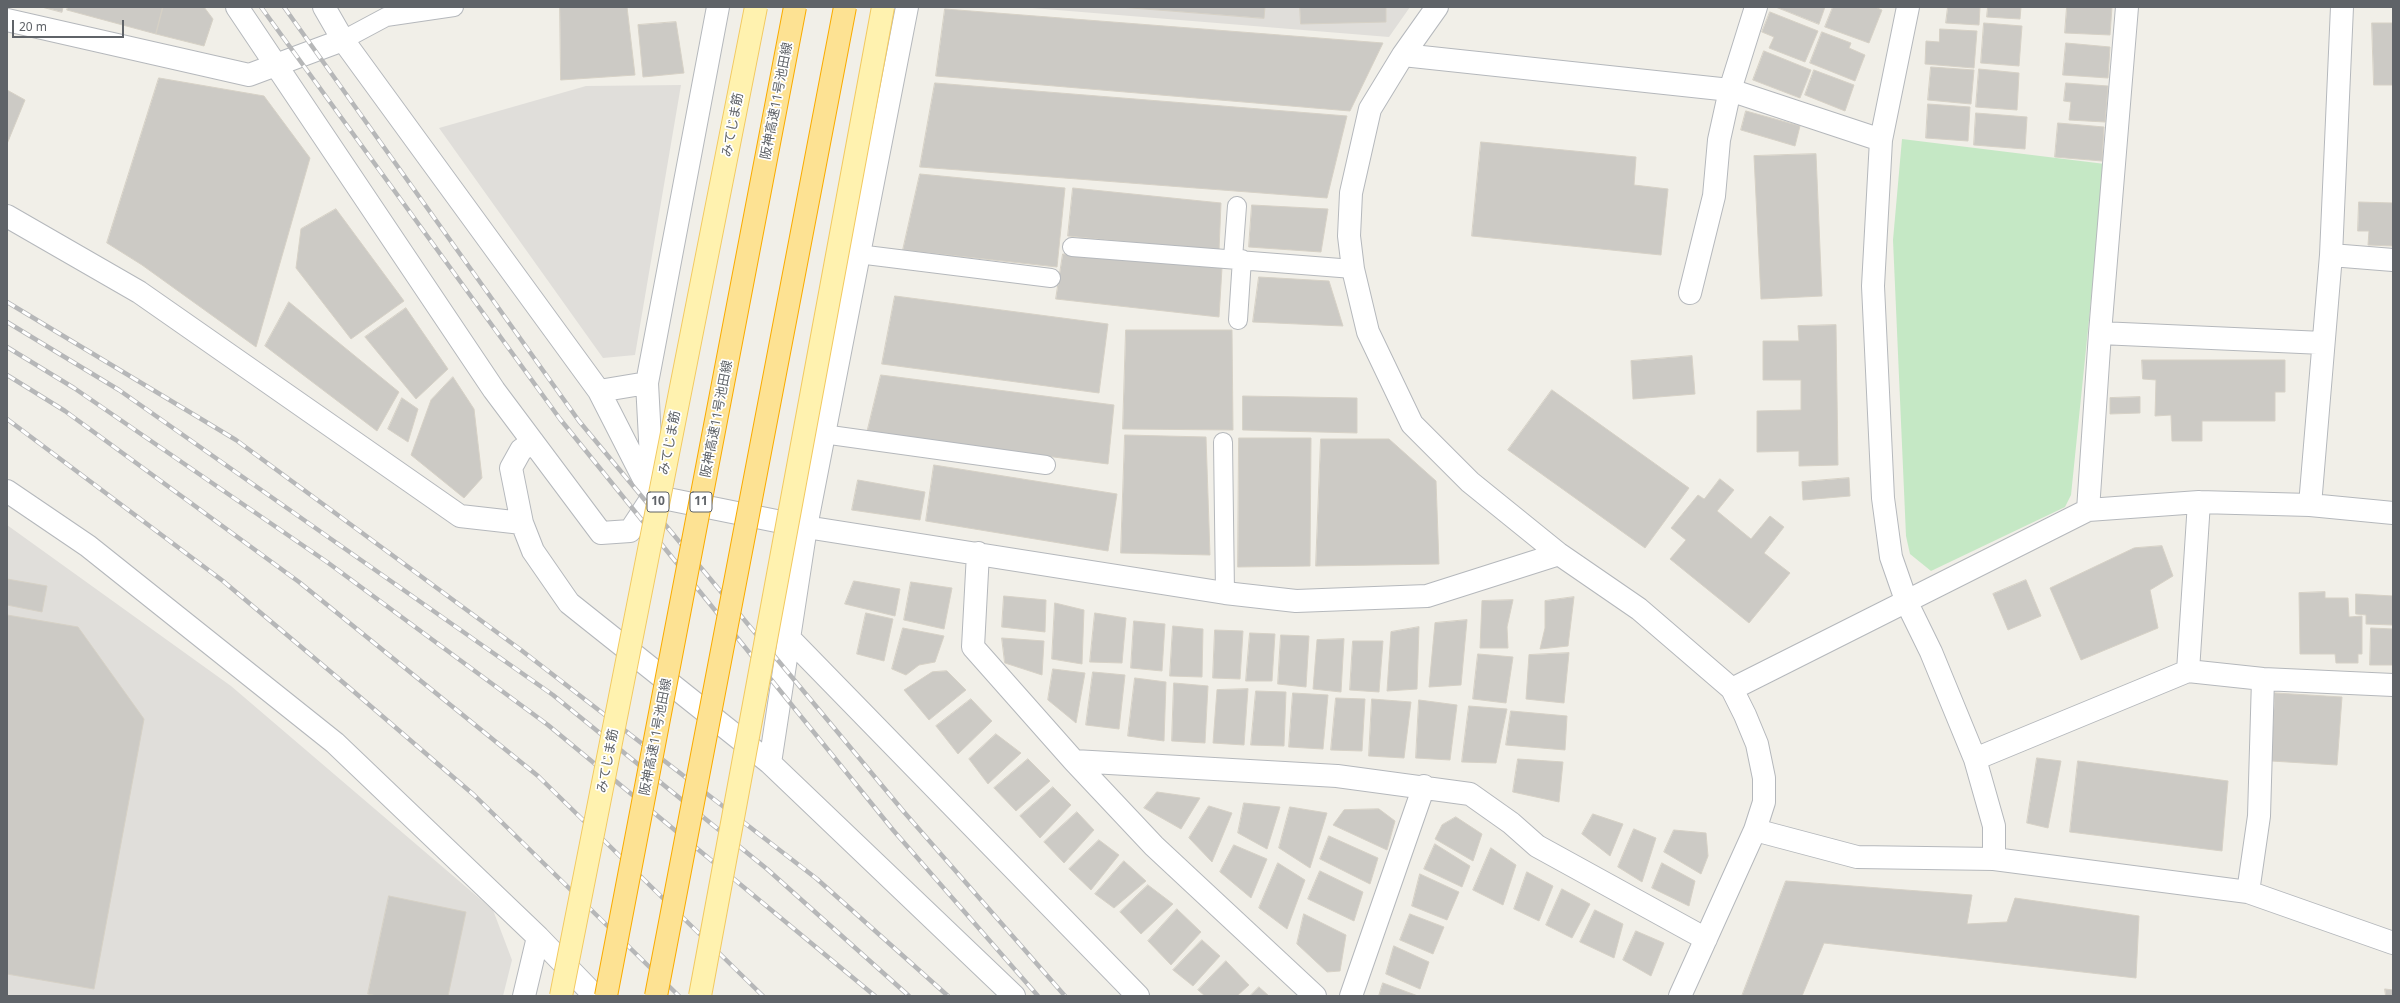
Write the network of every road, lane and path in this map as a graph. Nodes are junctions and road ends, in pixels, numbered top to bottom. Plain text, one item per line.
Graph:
1 (237, 7) edge
2 (324, 7) edge
3 (454, 7) edge
4 (718, 7) edge
5 (756, 7) edge
6 (795, 7) edge
7 (845, 7) edge
8 (883, 7) edge
9 (907, 7) edge
10 (1437, 7) edge
11 (1756, 7) edge
12 (1908, 7) edge
13 (2127, 7) edge
14 (2342, 7) edge
15 (7, 20) edge
16 (343, 40) junction
17 (1403, 55) junction
18 (277, 66) junction
19 (1730, 90) junction
20 (1880, 140) junction
21 (1237, 206) dead end
22 (7, 216) edge
23 (1072, 247) dead end
24 (858, 254) junction
25 (2330, 255) junction
26 (1237, 258) junction
27 (2393, 260) edge
28 (1353, 269) junction
29 (1051, 278) dead end
30 (1690, 293) dead end
31 (1238, 320) dead end
32 (2100, 333) junction
33 (2323, 343) junction
34 (647, 383) junction
35 (599, 391) junction
36 (823, 434) junction
37 (532, 442) junction
38 (1223, 442) dead end
39 (1046, 465) dead end
40 (7, 491) edge
41 (653, 496) junction
42 (2199, 502) junction
43 (2310, 505) junction
44 (2088, 510) junction
45 (2393, 513) edge
46 (522, 523) junction
47 (806, 526) junction
48 (978, 553) junction
49 (1559, 554) junction
50 (1225, 593) junction
51 (1907, 603) junction
52 (788, 637) junction
53 (2188, 672) junction
54 (2263, 679) junction
55 (2393, 685) edge
56 (1732, 689) junction
57 (1975, 760) junction
58 (1074, 761) junction
59 (770, 763) junction
60 (1424, 786) junction
61 (1756, 830) junction
62 (1994, 859) junction
63 (2248, 892) junction
64 (538, 937) junction
65 (1706, 940) junction
66 (2393, 943) edge
67 (524, 996) edge
68 (561, 996) edge
69 (595, 996) edge
70 (606, 996) edge
71 (656, 996) edge
72 (700, 996) edge
73 (1014, 996) edge
74 (1138, 996) edge
75 (1315, 996) edge
76 (1351, 996) edge
77 (1680, 996) edge

1 - 18 street
2 - 16 street
3 - 16 lane
4 - 34 street
5 - 68 main road, みてじま筋 / 10, bridge
6 - 70 highway, 阪神高速11号池田線 / 11, bridge
7 - 71 highway, bridge
8 - 72 main road, bridge
9 - 24 street
10 - 17 street
11 - 19 street
12 - 20 street
13 - 32 street
14 - 25 street
15 - 18 street
16 - 18 street
16 - 35 street
17 - 19 street
17 - 28 street
18 - 37 street
19 - 20 street
19 - 30 street
20 - 51 street
21 - 26 lane
22 - 46 street
23 - 26 lane
24 - 29 lane
24 - 36 street
25 - 27 street
25 - 33 street
26 - 28 lane
26 - 31 lane
28 - 49 street
32 - 33 street
32 - 44 street
33 - 43 street
34 - 35 street
34 - 41 street
35 - 41 street
36 - 39 lane
36 - 47 street
37 - 41 street
37 - 46 street
38 - 50 lane
40 - 64 street
41 - 47 street
42 - 43 street
42 - 44 street
42 - 53 street
43 - 45 street
44 - 51 street
46 - 59 street
47 - 48 street
47 - 52 street
48 - 50 street
48 - 58 street
49 - 50 street
49 - 56 street
51 - 56 street
51 - 57 street
52 - 59 street
52 - 74 street
53 - 54 street
53 - 57 street
54 - 55 street
54 - 63 street
56 - 61 street
57 - 62 street
58 - 60 street
58 - 75 street
59 - 73 street
60 - 65 street
60 - 76 street
61 - 62 street
61 - 65 street
62 - 63 street
63 - 66 street
64 - 67 street
64 - 69 street
65 - 77 street

